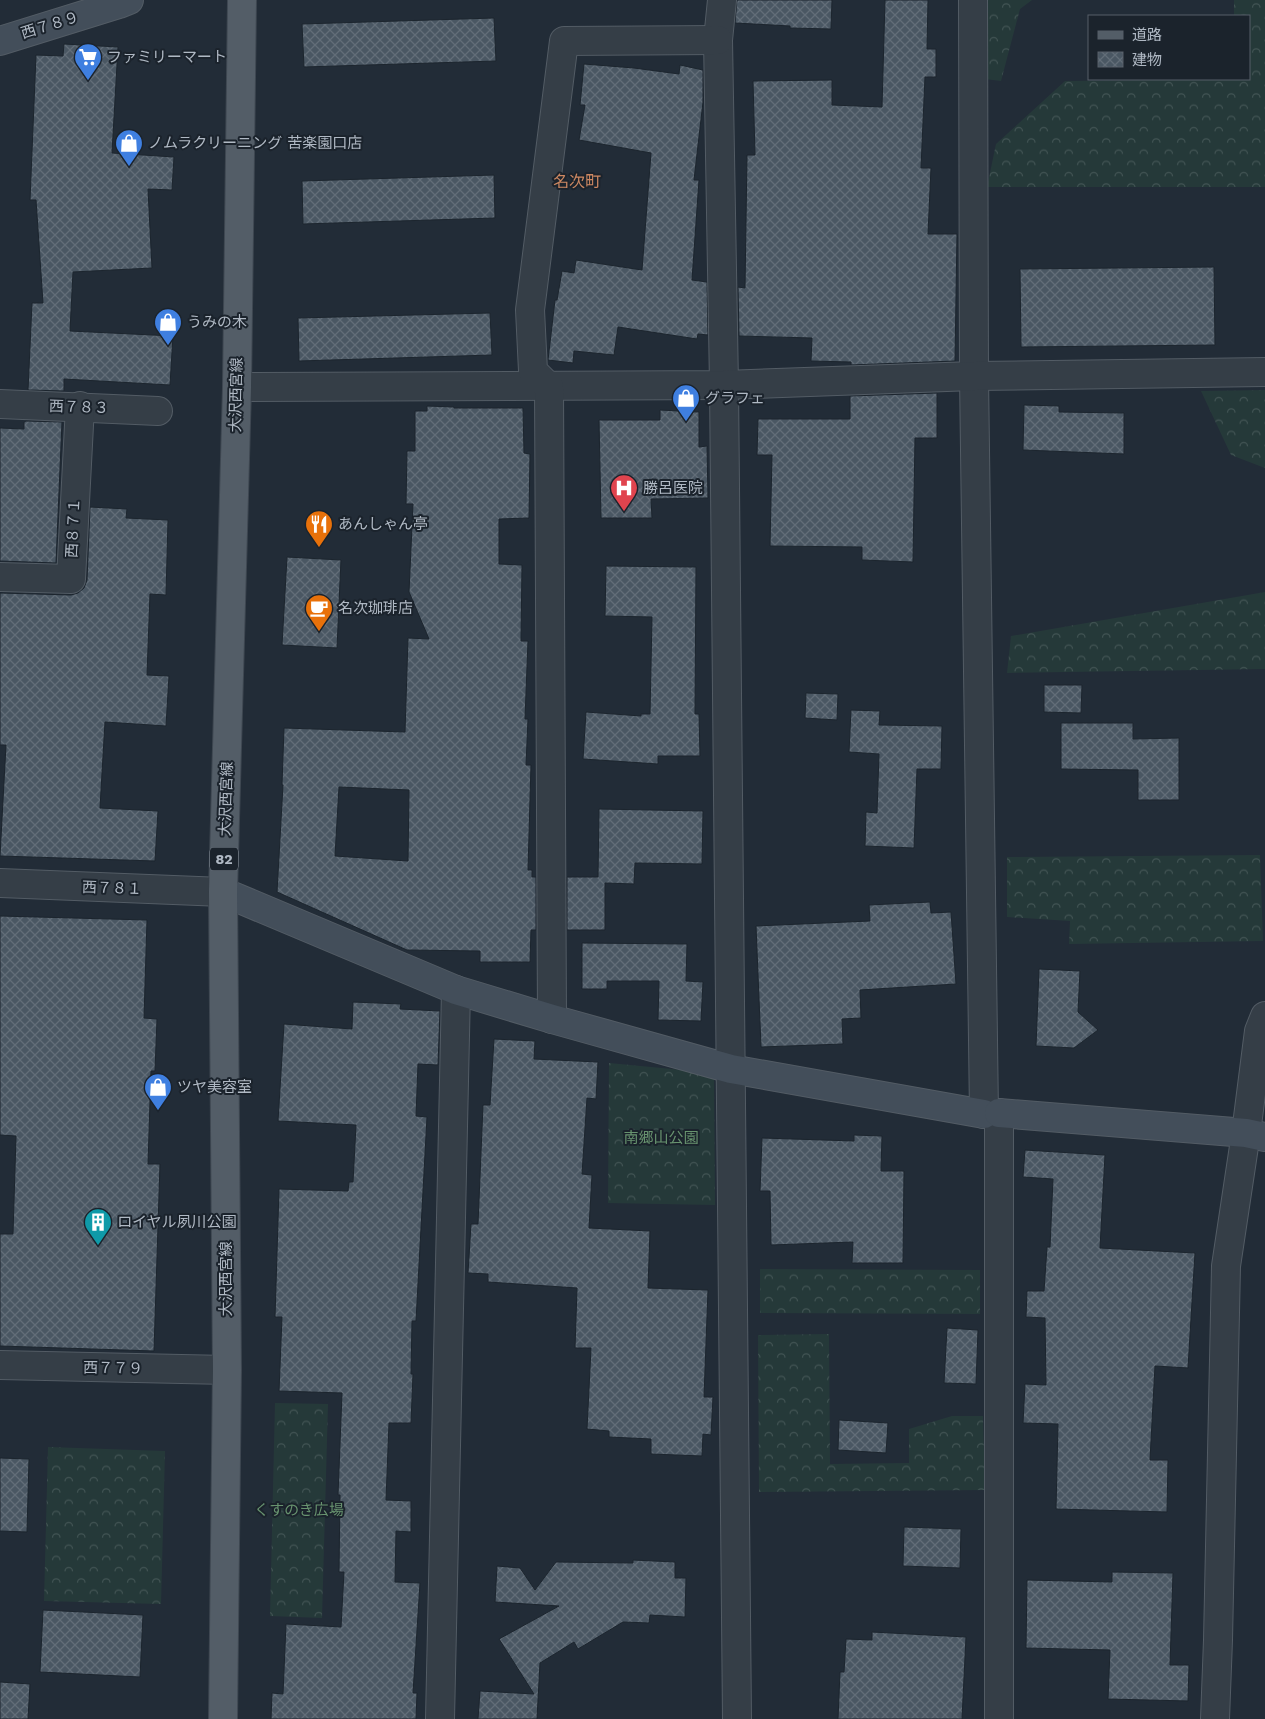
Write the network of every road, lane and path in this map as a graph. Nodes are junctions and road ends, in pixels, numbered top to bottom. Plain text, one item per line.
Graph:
1 (128, 0) edge
2 (242, 0) edge
3 (722, 0) edge
4 (973, 0) edge
5 (718, 40) junction
6 (0, 41) edge
7 (1265, 372) edge
8 (974, 376) junction
9 (724, 385) junction
10 (549, 386) junction
11 (237, 387) junction
12 (0, 404) edge
13 (80, 406) junction
14 (158, 410) dead end
15 (0, 577) edge
16 (0, 883) edge
17 (223, 892) junction
18 (456, 990) junction
19 (1265, 1016) edge
20 (552, 1019) junction
21 (731, 1069) junction
22 (992, 1114) junction
23 (1255, 1135) edge
24 (0, 1366) edge
25 (227, 1370) junction
26 (223, 1719) edge
27 (440, 1719) edge
28 (737, 1719) edge
29 (999, 1719) edge
30 (1214, 1719) edge

1 - 6 street, 西７８９
2 - 11 main road, 大沢西宮線 / 82
3 - 5 street
4 - 8 street
5 - 9 street
5 - 10 street
7 - 8 street
8 - 9 street
8 - 22 street
9 - 10 street
9 - 21 street
10 - 11 street
10 - 20 street
11 - 17 main road, 大沢西宮線 / 82
12 - 13 street, 西７８３
13 - 14 street, 西７８３
13 - 15 street, 西８７１
16 - 17 street, 西７８１
17 - 18 street
17 - 25 main road, 大沢西宮線 / 82
18 - 20 street
18 - 27 street
19 - 23 street
20 - 21 street
21 - 22 street
21 - 28 street
22 - 23 street
22 - 29 street
23 - 30 street
24 - 25 street, 西７７９
25 - 26 main road, 大沢西宮線 / 82

